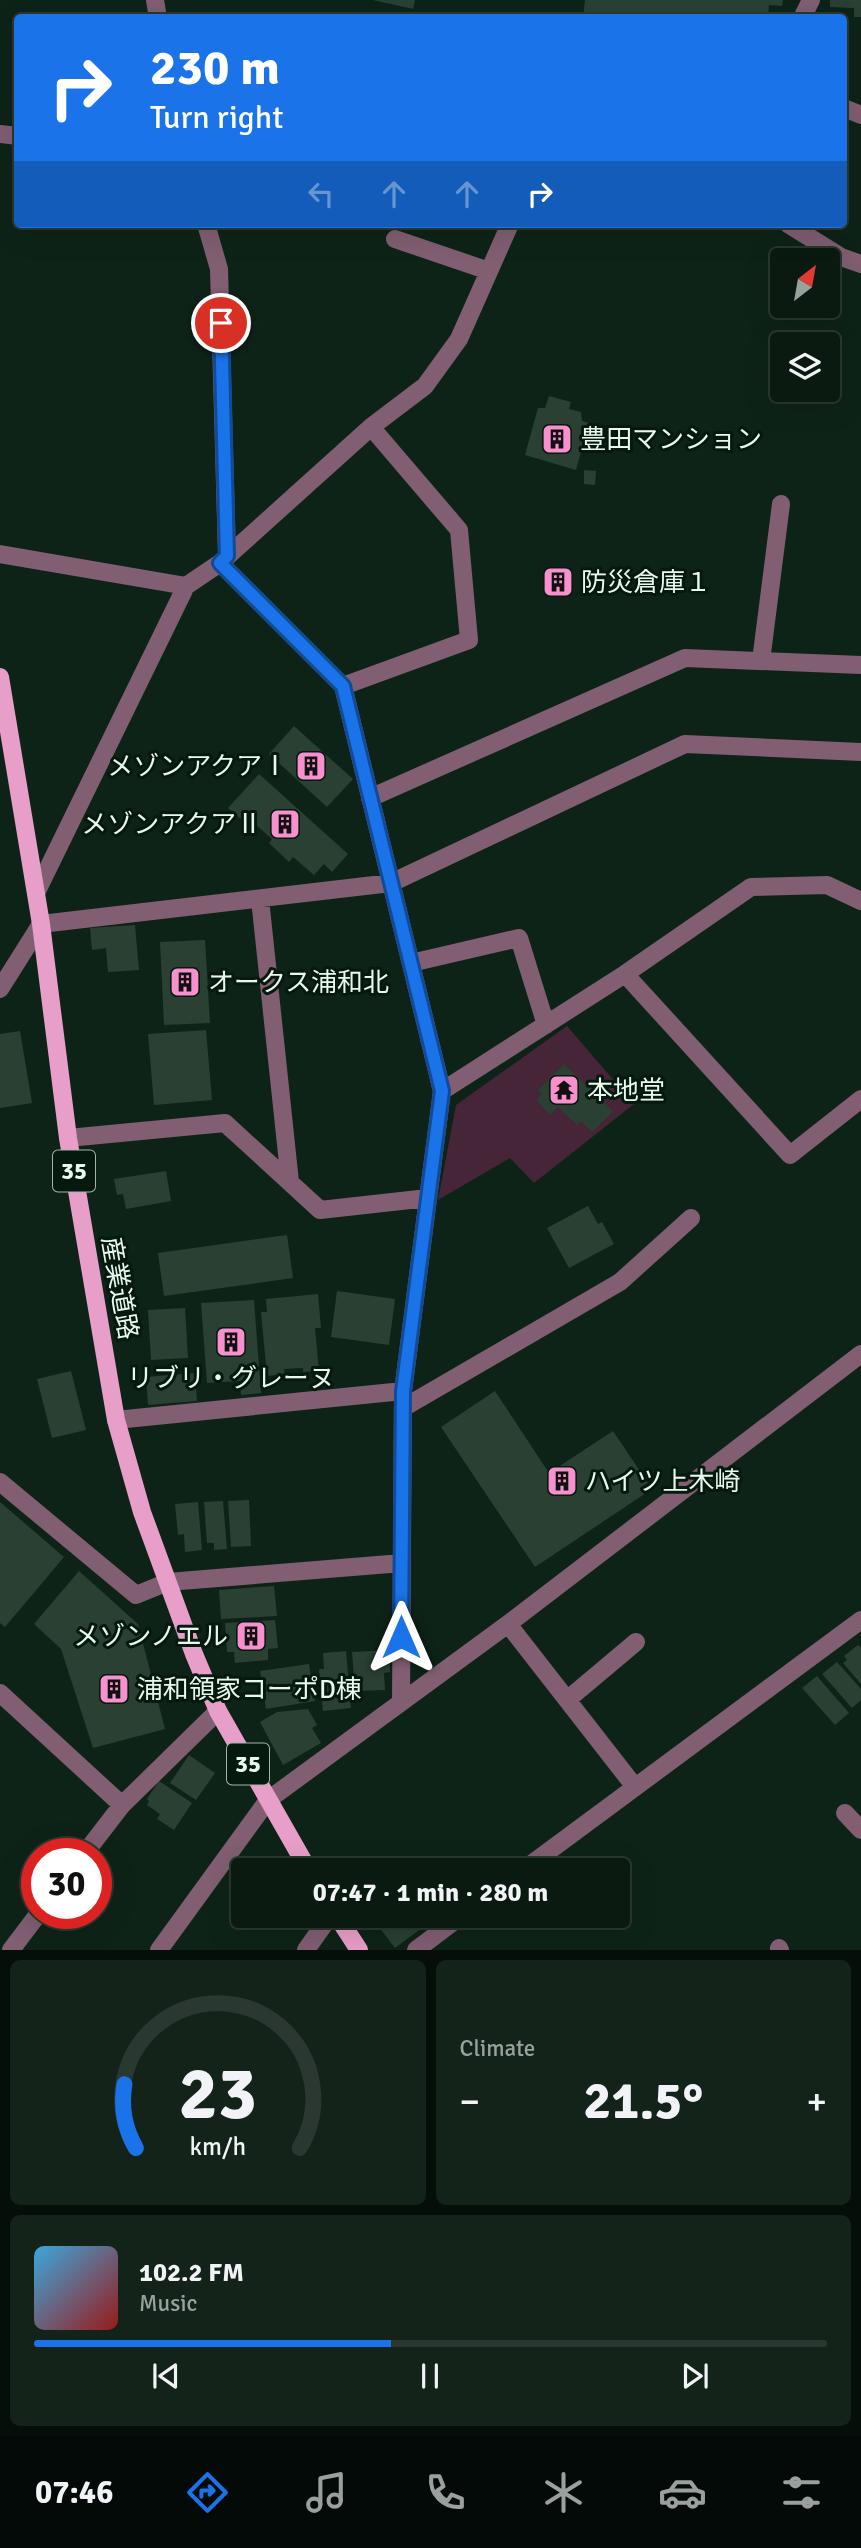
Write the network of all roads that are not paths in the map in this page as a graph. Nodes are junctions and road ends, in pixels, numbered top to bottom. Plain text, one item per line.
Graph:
1 (207, 228) edge
2 (508, 228) edge
3 (794, 228) edge
4 (395, 239) dead end
5 (861, 264) edge
6 (489, 271) junction
7 (371, 427) junction
8 (781, 504) dead end
9 (0, 554) edge
10 (223, 559) junction
11 (186, 586) junction
12 (761, 661) junction
13 (861, 666) edge
14 (0, 677) edge
15 (343, 686) junction
16 (861, 752) edge
17 (7, 765) edge
18 (370, 798) junction
19 (391, 883) junction
20 (36, 893) junction
21 (260, 899) junction
22 (861, 901) edge
23 (41, 924) junction
24 (411, 963) junction
25 (625, 974) junction
26 (1, 986) edge
27 (545, 1025) junction
28 (442, 1091) junction
29 (861, 1099) edge
30 (68, 1138) junction
31 (290, 1182) junction
32 (428, 1198) junction
33 (691, 1219) dead end
34 (861, 1354) edge
35 (403, 1400) junction
36 (116, 1420) junction
37 (0, 1482) edge
38 (402, 1563) junction
39 (168, 1583) junction
40 (861, 1620) edge
41 (508, 1624) junction
42 (636, 1642) dead end
43 (0, 1693) edge
44 (567, 1700) junction
45 (401, 1702) junction
46 (218, 1711) junction
47 (635, 1787) junction
48 (268, 1800) junction
49 (122, 1805) junction
50 (845, 1813) dead end
51 (861, 1830) edge
52 (97, 1838) edge
53 (301, 1858) edge
54 (539, 1858) edge
55 (322, 1928) edge
56 (345, 1928) edge
57 (445, 1928) edge
58 (27, 1929) edge
59 (0, 1938) edge
60 (11, 1949) edge
61 (159, 1950) edge
62 (306, 1950) edge
63 (359, 1950) edge
64 (416, 1950) edge

1 - 10 street
2 - 6 street
3 - 5 street
4 - 6 street
6 - 7 street
7 - 10 street
7 - 15 street
8 - 12 street
9 - 11 street
10 - 11 street
10 - 15 street
11 - 20 street
12 - 13 street
12 - 18 street
14 - 17 main road, 産業道路 / 35
15 - 18 street
16 - 19 street
17 - 20 main road, 産業道路 / 35
18 - 19 street
19 - 21 street
19 - 24 street
20 - 23 main road, 産業道路 / 35
21 - 23 street
21 - 31 street
22 - 25 street
23 - 26 street
23 - 30 main road, 産業道路 / 35
24 - 27 street
24 - 28 street
25 - 27 street
25 - 29 street
27 - 28 street
28 - 32 street
30 - 31 street
30 - 36 main road, 産業道路 / 35
31 - 32 street
32 - 35 street
33 - 35 street
34 - 41 street
35 - 36 street
35 - 38 street
36 - 39 main road, 産業道路 / 35
37 - 39 street
38 - 39 street
38 - 45 street
39 - 46 main road, 産業道路 / 35
40 - 47 street
41 - 44 street
41 - 45 street
42 - 44 street
43 - 49 street
44 - 47 street
45 - 48 street
46 - 48 main road, 産業道路 / 35
46 - 49 street
47 - 54 street
48 - 53 main road, 産業道路 / 35
48 - 61 street
49 - 52 street
50 - 51 street
55 - 62 street
56 - 63 main road
57 - 64 street
58 - 60 street
59 - 60 street

